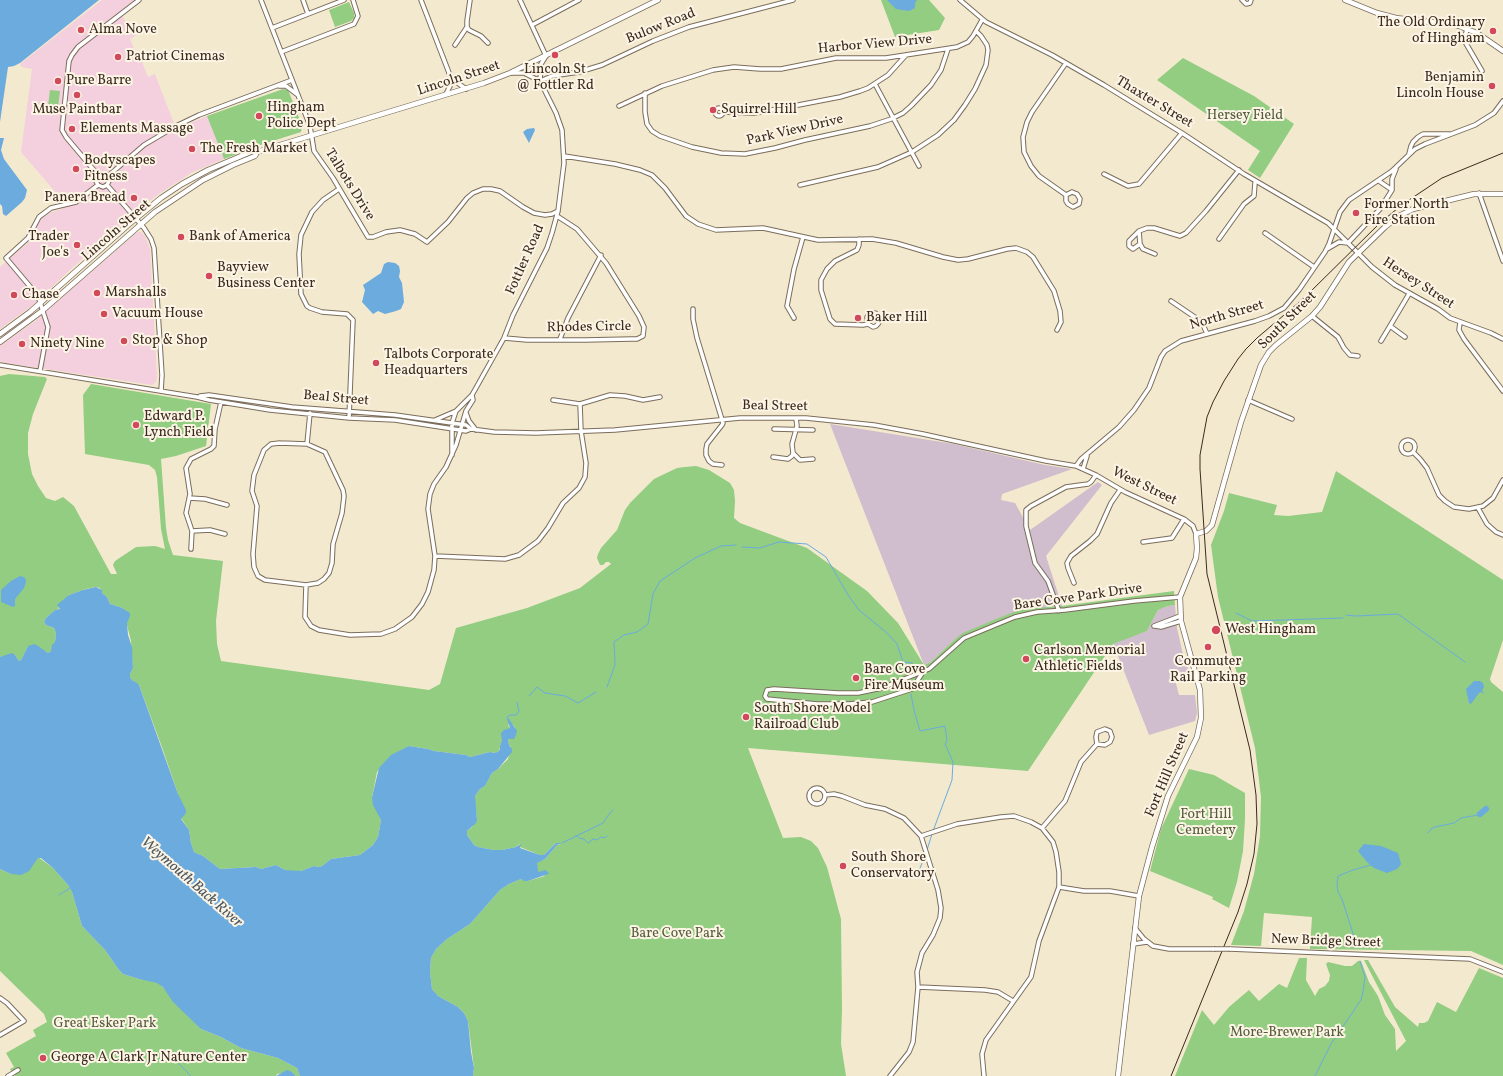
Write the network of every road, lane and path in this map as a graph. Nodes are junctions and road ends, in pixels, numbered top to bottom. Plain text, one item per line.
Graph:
1 (139, 0) edge
2 (261, 0) edge
3 (303, 0) edge
4 (344, 0) edge
5 (353, 0) edge
6 (421, 0) edge
7 (470, 0) edge
8 (520, 0) edge
9 (579, 0) edge
10 (658, 0) edge
11 (793, 0) edge
12 (960, 0) edge
13 (1242, 0) edge
14 (1251, 0) edge
15 (1345, 0) edge
16 (1355, 2) edge
17 (308, 14) junction
18 (982, 20) junction
19 (532, 25) junction
20 (467, 27) junction
21 (272, 28) junction
22 (1467, 29) junction
23 (976, 31) junction
24 (488, 43) dead end
25 (455, 45) dead end
26 (948, 49) junction
27 (1503, 51) edge
28 (281, 52) junction
29 (906, 55) junction
30 (546, 56) junction
31 (1066, 63) junction
32 (1482, 71) dead end
33 (510, 73) junction
34 (451, 78) junction
35 (292, 80) junction
36 (540, 81) junction
37 (875, 84) junction
38 (276, 86) junction
39 (467, 89) junction
40 (645, 93) junction
41 (445, 95) junction
42 (299, 97) junction
43 (1503, 101) edge
44 (619, 106) dead end
45 (723, 112) dead end
46 (893, 118) junction
47 (1182, 132) junction
48 (1452, 134) junction
49 (311, 136) junction
50 (257, 152) junction
51 (912, 152) junction
52 (1409, 154) junction
53 (564, 156) junction
54 (919, 166) dead end
55 (1397, 166) junction
56 (1239, 170) junction
57 (1104, 174) dead end
58 (98, 175) junction
59 (108, 176) junction
60 (1256, 181) junction
61 (1379, 181) junction
62 (98, 185) junction
63 (107, 185) junction
64 (800, 185) dead end
65 (339, 189) junction
66 (1392, 190) junction
67 (1479, 193) junction
68 (1503, 194) edge
69 (1066, 195) junction
70 (558, 211) junction
71 (557, 216) junction
72 (136, 218) junction
73 (141, 224) junction
74 (1334, 229) junction
75 (1139, 231) junction
76 (1265, 233) dead end
77 (803, 238) junction
78 (859, 239) junction
79 (1219, 239) dead end
80 (1348, 243) junction
81 (1140, 244) junction
82 (1325, 252) junction
83 (1155, 254) dead end
84 (1358, 254) junction
85 (601, 255) junction
86 (1503, 261) edge
87 (1314, 267) junction
88 (1409, 294) junction
89 (1171, 301) dead end
90 (40, 303) junction
91 (693, 309) dead end
92 (42, 311) junction
93 (1312, 316) junction
94 (794, 318) dead end
95 (1460, 322) junction
96 (868, 324) dead end
97 (1390, 326) junction
98 (1057, 330) dead end
99 (0, 334) edge
100 (1207, 334) junction
101 (1406, 337) dead end
102 (504, 338) junction
103 (560, 339) junction
104 (1503, 339) edge
105 (1381, 341) dead end
106 (0, 342) edge
107 (1358, 356) dead end
108 (0, 365) edge
109 (40, 371) junction
110 (1503, 390) edge
111 (161, 391) junction
112 (472, 395) junction
113 (197, 397) junction
114 (222, 397) junction
115 (660, 397) dead end
116 (553, 400) dead end
117 (1248, 400) junction
118 (221, 402) junction
119 (580, 404) junction
120 (310, 408) junction
121 (456, 411) junction
122 (466, 411) junction
123 (349, 412) junction
124 (310, 414) junction
125 (349, 418) junction
126 (796, 418) junction
127 (721, 419) junction
128 (1292, 419) dead end
129 (433, 420) junction
130 (452, 424) junction
131 (462, 424) junction
132 (452, 429) junction
133 (774, 429) dead end
134 (461, 430) junction
135 (471, 430) junction
136 (477, 430) junction
137 (797, 430) junction
138 (813, 430) dead end
139 (581, 431) junction
140 (307, 444) junction
141 (793, 452) junction
142 (1413, 452) dead end
143 (452, 455) junction
144 (1087, 455) junction
145 (773, 457) dead end
146 (812, 459) dead end
147 (722, 465) dead end
148 (1076, 466) junction
149 (1083, 469) junction
150 (1096, 475) junction
151 (1503, 480) edge
152 (1120, 490) junction
153 (189, 498) junction
154 (227, 505) dead end
155 (1478, 508) junction
156 (1184, 519) junction
157 (192, 531) junction
158 (225, 534) dead end
159 (1196, 534) junction
160 (1503, 535) edge
161 (1143, 542) dead end
162 (191, 549) dead end
163 (435, 556) junction
164 (306, 584) junction
165 (1074, 584) dead end
166 (1180, 597) junction
167 (1059, 611) junction
168 (1180, 618) junction
169 (924, 672) junction
170 (1097, 744) junction
171 (825, 795) junction
172 (1042, 828) junction
173 (922, 836) junction
174 (1059, 887) junction
175 (1139, 896) junction
176 (1135, 928) junction
177 (1147, 942) junction
178 (1133, 944) junction
179 (1503, 972) edge
180 (918, 987) junction
181 (0, 998) edge
182 (1013, 1001) junction
183 (0, 1035) edge
184 (18, 1070) dead end
185 (8, 1076) edge
186 (890, 1076) edge
187 (984, 1076) edge
188 (1118, 1076) edge

1 - 58 street
2 - 21 street, Talbots Drive
3 - 17 street
4 - 17 street
5 - 28 street
6 - 34 street
7 - 20 street
8 - 19 street
9 - 19 street
10 - 30 main road, Lincoln Street
11 - 36 street, Bulow Road
12 - 18 street, Thaxter Street
13 - 14 street
15 - 16 main road
16 - 22 main road
17 - 21 street
18 - 23 street, Harbor View Drive
18 - 31 street, Thaxter Street
19 - 30 street
20 - 24 street
20 - 25 street
21 - 28 street, Talbots Drive
22 - 27 main road
22 - 32 street
23 - 26 street, Harbor View Drive
23 - 51 street
26 - 29 street, Harbor View Drive
26 - 46 street, Park View Drive
28 - 35 street, Talbots Drive
29 - 37 street
29 - 40 street, Harbor View Drive
30 - 33 main road, Lincoln Street
30 - 36 street
31 - 47 street, Thaxter Street
31 - 69 street
33 - 36 street
33 - 39 main road, Lincoln Street
34 - 39 street
34 - 41 street
35 - 38 street
35 - 42 street, Talbots Drive
36 - 53 street, Fottler Road
37 - 45 street
37 - 46 street
38 - 42 street
38 - 59 street
39 - 41 main road, Lincoln Street
40 - 44 street, Harbor View Drive
40 - 46 street, Park View Drive
41 - 49 main road, Lincoln Street
42 - 49 street, Talbots Drive
43 - 48 street, North Street
46 - 51 street
47 - 56 street, Thaxter Street
47 - 57 street
48 - 52 street, North Street
48 - 52 street
49 - 50 main road, Lincoln Street
49 - 65 street, Talbots Drive
50 - 72 main road, Lincoln Street
50 - 73 main road, Lincoln Street
51 - 54 street
51 - 64 street
52 - 55 street, North Street
53 - 70 street, Fottler Road
53 - 77 street
55 - 61 street, North Street
55 - 66 street
56 - 60 street, Thaxter Street
56 - 75 street
58 - 59 street
58 - 62 street
59 - 63 street
60 - 74 street, Thaxter Street
60 - 79 street
61 - 66 street
61 - 74 street, North Street
62 - 63 street
62 - 90 street
63 - 72 street
65 - 70 street, Talbots Drive
65 - 123 street
66 - 80 street
67 - 68 main road, South Street
67 - 84 main road, South Street
67 - 86 street
69 - 69 street
70 - 71 street, Fottler Road
71 - 85 street, Rhodes Circle
71 - 102 street, Fottler Road
72 - 73 street
72 - 90 main road, Lincoln Street
73 - 92 main road, Lincoln Street
73 - 111 street
74 - 80 street, Hersey Street
74 - 82 street, North Street
75 - 81 street
75 - 81 street
76 - 87 street
77 - 78 street
77 - 94 street
78 - 96 street
78 - 98 street
80 - 82 street
80 - 84 street, Hersey Street
81 - 83 street
82 - 87 street, North Street
84 - 88 street, Hersey Street
84 - 93 main road, South Street
85 - 103 street
85 - 103 street, Rhodes Circle
87 - 100 street, North Street
88 - 95 street, Hersey Street
88 - 97 street
89 - 100 street
90 - 92 street
90 - 99 main road, Lincoln Street
91 - 127 street
92 - 106 main road, Lincoln Street
92 - 109 street
93 - 107 street
93 - 117 main road, South Street
95 - 104 street, Hersey Street
95 - 110 street
97 - 101 street
97 - 105 street
100 - 144 street, North Street
102 - 103 street, Rhodes Circle
102 - 112 street, Fottler Road
108 - 109 street, Beal Street
109 - 111 street, Beal Street
111 - 113 street, Beal Street
112 - 121 street, Fottler Road
112 - 122 street, Fottler Road
113 - 114 street, Beal Street
113 - 118 street, Beal Street
114 - 118 street
114 - 120 street, Beal Street
115 - 119 street
116 - 119 street
117 - 128 street
117 - 159 main road, South Street
118 - 124 street, Beal Street
118 - 153 street
119 - 139 street
120 - 123 street, Beal Street
120 - 124 street
121 - 129 street
121 - 130 street, Fottler Road
122 - 131 street, Fottler Road
122 - 136 street
123 - 125 street
123 - 129 street, Beal Street
124 - 125 street, Beal Street
124 - 140 street
125 - 132 street, Beal Street
126 - 127 street, Beal Street
126 - 137 street
126 - 148 street, Beal Street
127 - 139 street, Beal Street
127 - 147 street
129 - 130 street, Beal Street
130 - 131 street, Beal Street
130 - 132 street, Fottler Road
131 - 134 street, Fottler Road
131 - 135 street
132 - 134 street, Beal Street
132 - 143 street, Fottler Road
133 - 137 street
134 - 135 street, Beal Street
134 - 143 street, Fottler Road
135 - 136 street, Beal Street
136 - 139 street, Beal Street
137 - 138 street
137 - 141 street
139 - 163 street
140 - 164 street
140 - 164 street
141 - 145 street
141 - 146 street
142 - 155 street
143 - 163 street, Fottler Road
144 - 148 street, North Street
144 - 149 street
148 - 149 street, West Street
149 - 150 street, West Street
150 - 152 street, West Street
150 - 167 street
151 - 155 street
152 - 156 street, West Street
152 - 165 street
153 - 154 street
153 - 157 street
155 - 160 street
156 - 159 street, West Street
156 - 161 street
157 - 158 street
157 - 162 street
159 - 166 main road, Fort Hill Street
163 - 164 street, Fottler Road
166 - 167 street, Bare Cove Park Drive
166 - 168 main road, Fort Hill Street
167 - 169 street, Bare Cove Park Drive
168 - 168 street
168 - 175 main road, Fort Hill Street
169 - 169 street, Bare Cove Park Drive
170 - 170 street
170 - 172 street
171 - 171 street
171 - 173 street
172 - 173 street
172 - 174 street
173 - 180 street
174 - 175 street
174 - 182 street
175 - 176 main road, Fort Hill Street
176 - 177 street
176 - 178 main road, Fort Hill Street
177 - 178 street, New Bridge Street
177 - 179 street, New Bridge Street, bridge
178 - 188 main road, Fort Hill Street
180 - 182 street
180 - 186 street
181 - 183 street
182 - 187 street
184 - 185 street

